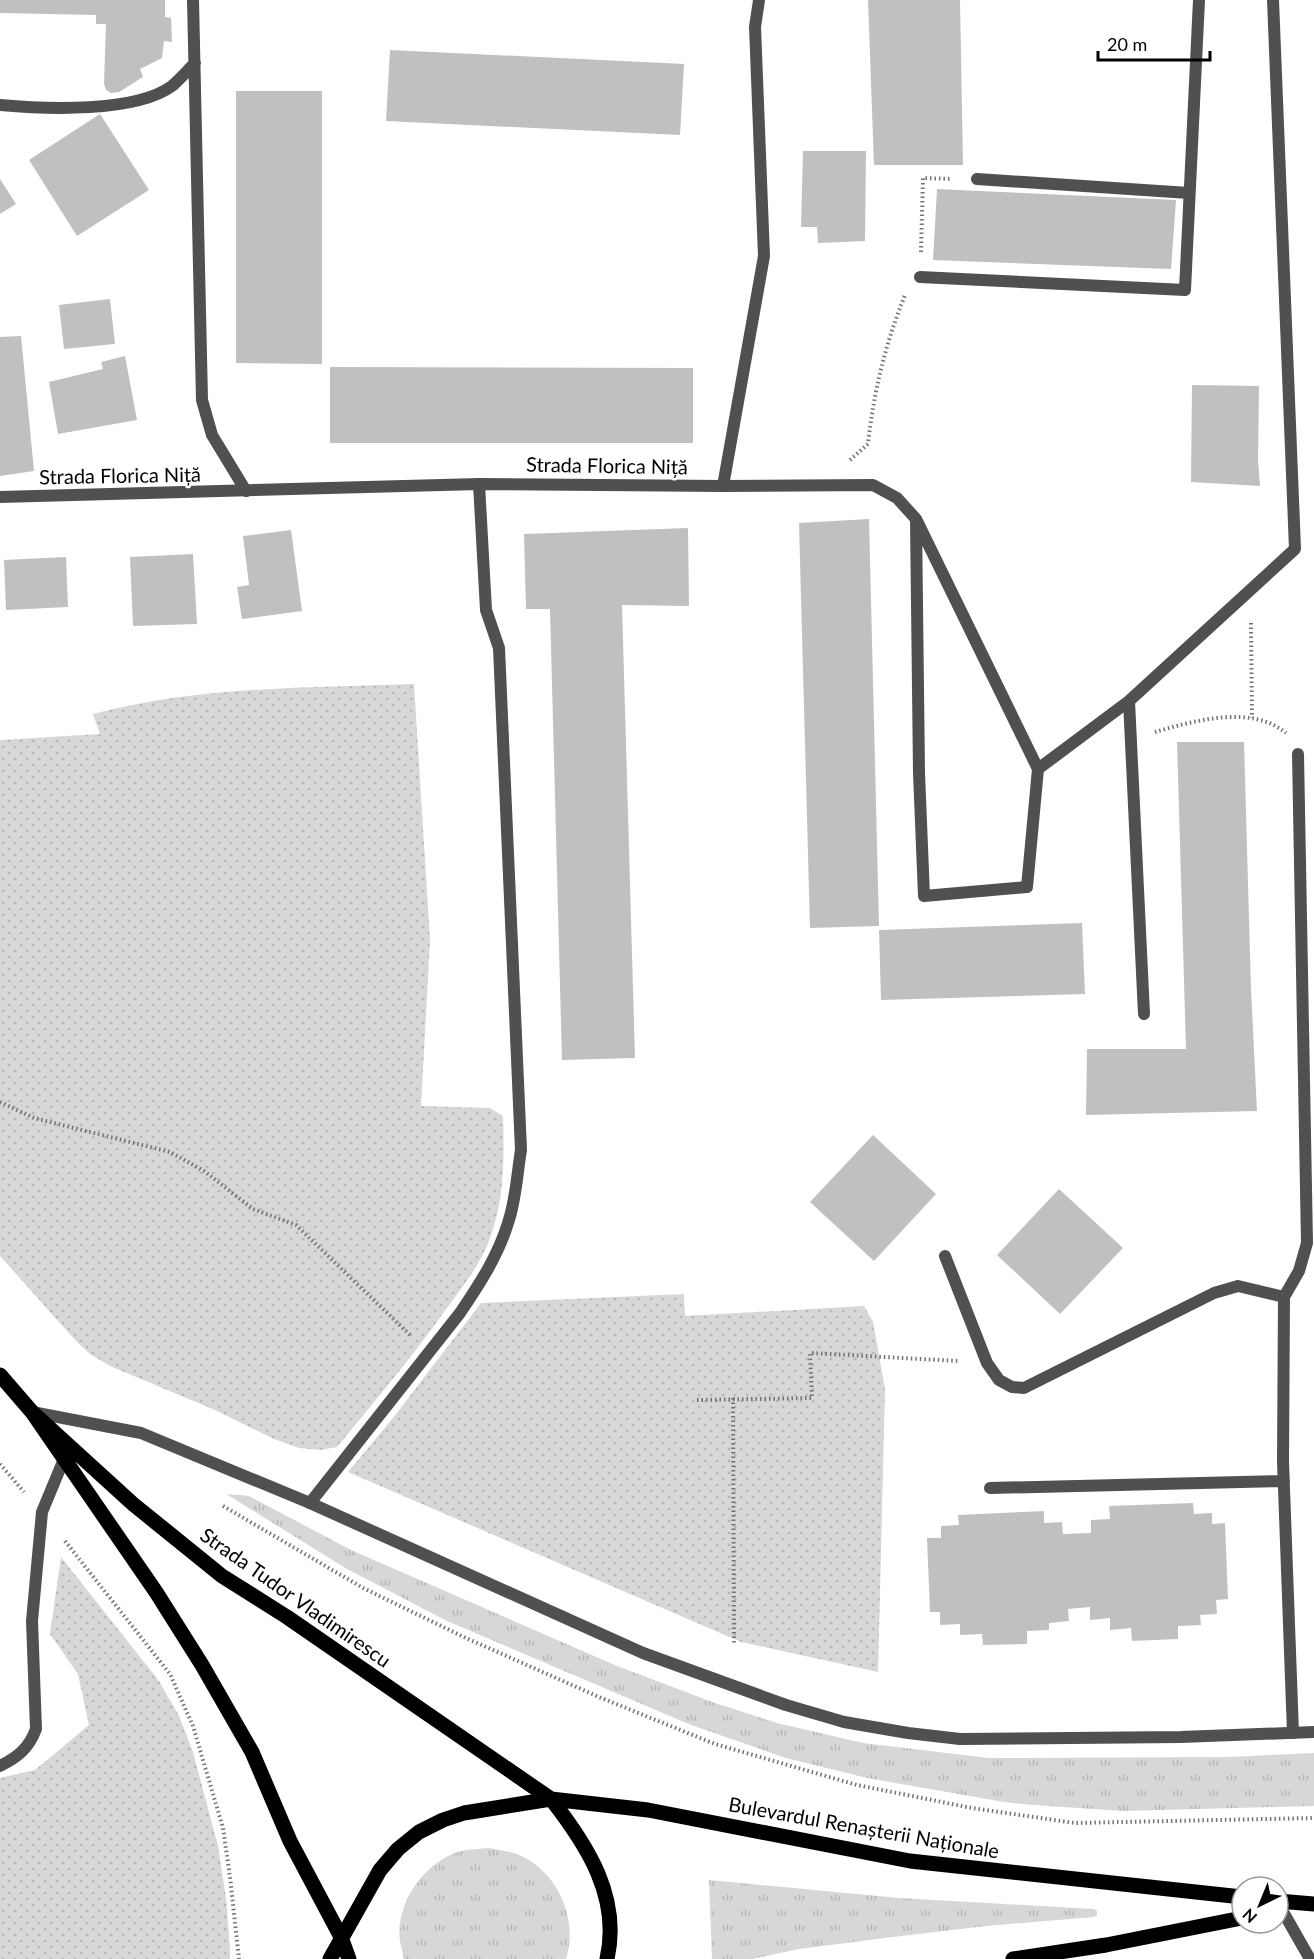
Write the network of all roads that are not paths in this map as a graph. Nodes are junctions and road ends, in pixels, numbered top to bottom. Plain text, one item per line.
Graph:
1 (193, 0) edge
2 (759, 0) edge
3 (1199, 0) edge
4 (1273, 0) edge
5 (195, 63) junction
6 (0, 105) edge
7 (977, 179) dead end
8 (1189, 193) junction
9 (920, 278) road end
10 (479, 484) junction
11 (723, 486) junction
12 (246, 491) junction
13 (0, 497) edge
14 (916, 519) junction
15 (1129, 701) junction
16 (1298, 753) road end
17 (1038, 769) junction
18 (1144, 1014) dead end
19 (945, 1256) dead end
20 (1284, 1297) junction
21 (0, 1375) edge
22 (32, 1412) junction
23 (64, 1459) junction
24 (1284, 1481) junction
25 (990, 1488) dead end
26 (310, 1503) junction
27 (1314, 1732) edge
28 (1293, 1733) junction
29 (0, 1766) edge
30 (551, 1799) junction
31 (1230, 1897) edge
32 (1312, 1904) edge
33 (1290, 1906) edge
34 (1230, 1920) edge
35 (1290, 1925) edge
36 (341, 1936) junction
37 (330, 1959) edge
38 (349, 1959) edge
39 (608, 1959) edge
40 (1012, 1959) edge
41 (1310, 1959) edge

1 - 5 street
2 - 11 street
3 - 8 street
4 - 15 street
5 - 6 street
5 - 12 street
7 - 8 street
8 - 9 street
10 - 11 street, Strada Florica Niță
10 - 12 street, Strada Florica Niță
10 - 26 street
11 - 14 street, Strada Florica Niță
12 - 13 street, Strada Florica Niță
14 - 17 street, Strada Florica Niță
14 - 17 street
15 - 17 street
15 - 18 street
16 - 20 street
19 - 20 street
20 - 24 street
21 - 22 main road, Strada Tudor Vladimirescu
22 - 23 main road, Strada Tudor Vladimirescu
22 - 26 street
22 - 30 main road, Strada Tudor Vladimirescu
23 - 29 street
23 - 36 main road, Strada Tudor Vladimirescu
24 - 25 street
24 - 28 street
26 - 28 street
27 - 28 street
30 - 31 main road, Bulevardul Renașterii Naționale
30 - 36 main road
30 - 39 main road
32 - 33 main road
34 - 40 main road
35 - 41 street
36 - 37 main road
36 - 38 main road, Strada Tudor Vladimirescu

